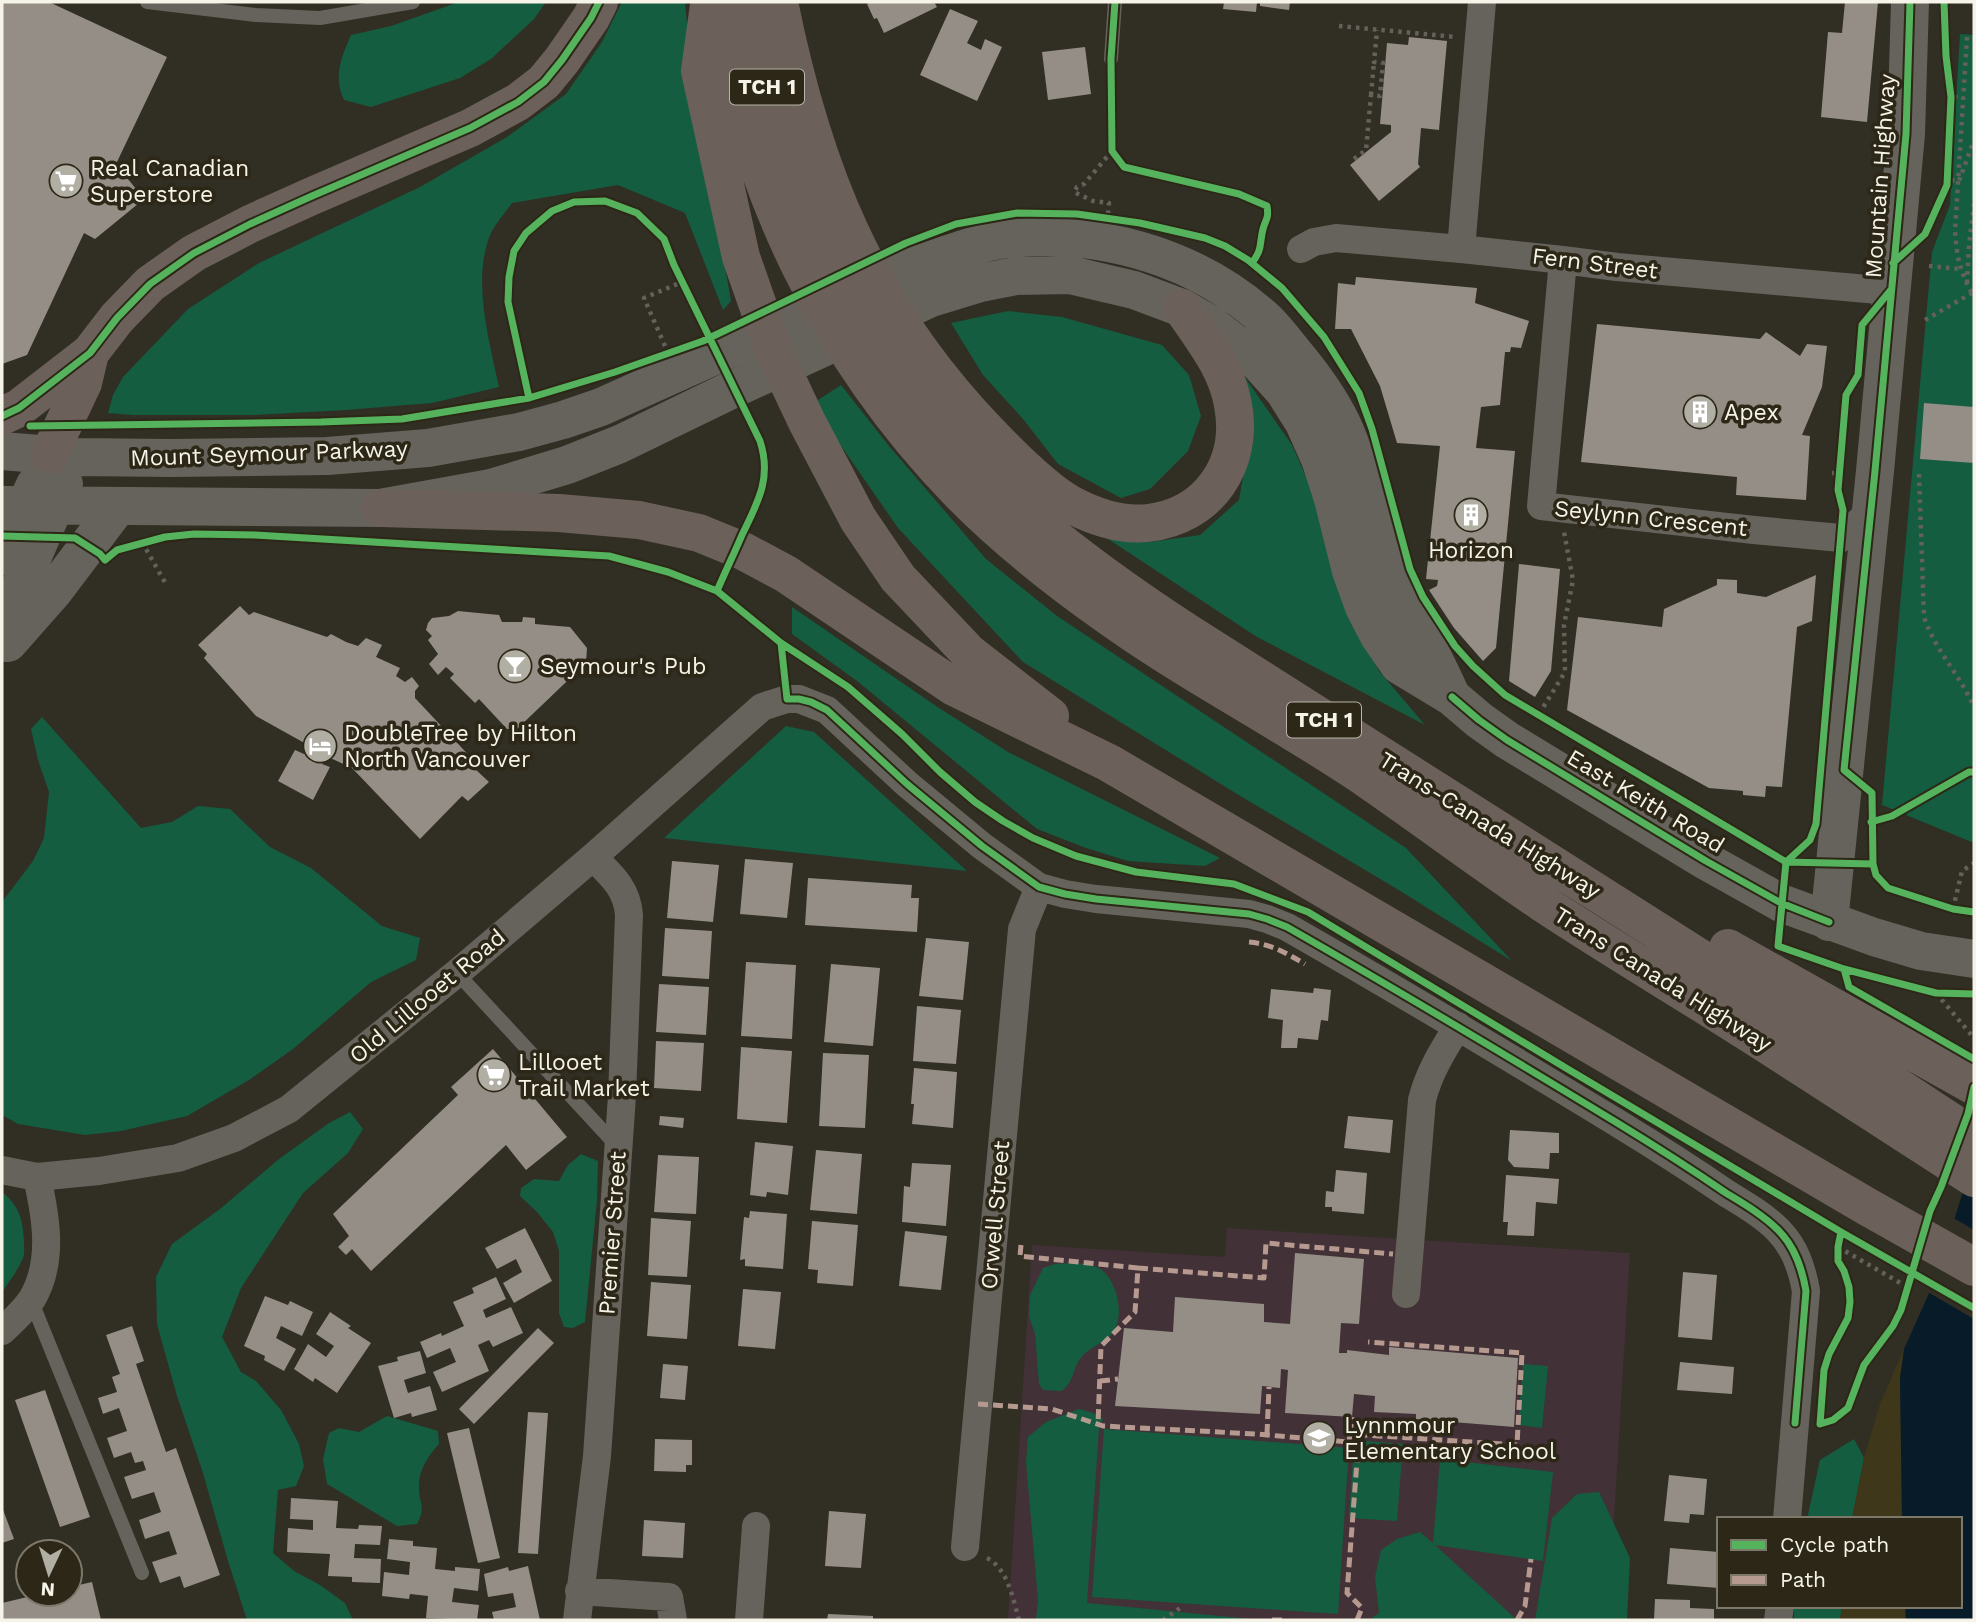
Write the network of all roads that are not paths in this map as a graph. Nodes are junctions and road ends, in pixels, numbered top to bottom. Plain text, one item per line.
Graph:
1 (148, 2) edge
2 (352, 2) edge
3 (413, 2) edge
4 (599, 2) edge
5 (709, 2) edge
6 (720, 2) edge
7 (749, 2) edge
8 (779, 2) edge
9 (1115, 2) edge
10 (1482, 2) edge
11 (1910, 2) edge
12 (337, 16) junction
13 (1111, 59) dead end
14 (1461, 248) junction
15 (1301, 249) dead end
16 (1563, 260) junction
17 (923, 281) junction
18 (1890, 291) junction
19 (1182, 308) junction
20 (90, 353) junction
21 (2, 416) edge
22 (2, 451) edge
23 (62, 456) junction
24 (27, 506) edge
25 (118, 506) junction
26 (380, 508) junction
27 (1871, 511) junction
28 (1840, 538) junction
29 (2, 556) edge
30 (1865, 569) junction
31 (2, 643) edge
32 (2, 650) edge
33 (1452, 697) junction
34 (1109, 763) junction
35 (1356, 772) joint
36 (1422, 782) junction
37 (593, 857) junction
38 (1039, 887) junction
39 (1829, 922) junction
40 (1974, 959) edge
41 (457, 973) junction
42 (1458, 1026) junction
43 (1974, 1086) edge
44 (1921, 1123) junction
45 (1974, 1137) edge
46 (618, 1147) junction
47 (2, 1170) edge
48 (37, 1177) junction
49 (1974, 1178) edge
50 (1974, 1267) edge
51 (1406, 1294) dead end
52 (31, 1300) junction
53 (2, 1331) edge
54 (1787, 1517) edge
55 (756, 1526) dead end
56 (965, 1547) road end
57 (142, 1573) dead end
58 (579, 1591) junction
59 (577, 1620) edge
60 (673, 1620) edge
61 (749, 1620) edge

1 - 12 lane
2 - 12 lane
3 - 12 lane
4 - 20 highway
5 - 34 highway
6 - 35 highway, Trans-Canada Highway / TCH 1
7 - 36 highway, Trans-Canada Highway / TCH 1
8 - 19 highway
9 - 13 lane
10 - 14 street
11 - 18 main road, Mountain Highway
14 - 15 street, Fern Street
14 - 16 street, Fern Street
16 - 18 street, Fern Street
16 - 28 street, Seylynn Crescent
17 - 19 main road, Mount Seymour Parkway
17 - 23 main road, Mount Seymour Parkway
17 - 26 main road, Mount Seymour Parkway
17 - 33 main road, Mount Seymour Parkway
18 - 27 main road, Mountain Highway
19 - 33 main road, Mount Seymour Parkway
20 - 21 highway
20 - 23 highway
22 - 23 main road, Mount Seymour Parkway
23 - 24 main road
24 - 25 main road, Mount Seymour Parkway
24 - 29 main road
24 - 31 main road
25 - 26 main road, Mount Seymour Parkway
25 - 32 main road
26 - 34 highway
27 - 28 street
27 - 30 main road, Mountain Highway
28 - 30 street
30 - 39 main road, Mountain Highway
33 - 39 main road, East Keith Road
34 - 50 highway
35 - 44 highway, Trans Canada Highway / TCH 1
36 - 43 highway
36 - 44 highway, Trans-Canada Highway / TCH 1
37 - 38 street, Old Lillooet Road
37 - 41 street, Old Lillooet Road
37 - 46 street, Premier Street
38 - 42 street
38 - 56 street, Orwell Street
39 - 40 main road, East Keith Road
41 - 46 lane
41 - 48 street, Old Lillooet Road
42 - 51 street
42 - 54 street
44 - 45 highway, Trans Canada Highway / TCH 1
44 - 49 highway, Trans Canada Highway / TCH 1
46 - 58 street, Premier Street
47 - 48 street, Old Lillooet Road
48 - 52 street
52 - 53 street
52 - 57 lane
55 - 61 street
58 - 59 street, Premier Street
58 - 60 street

